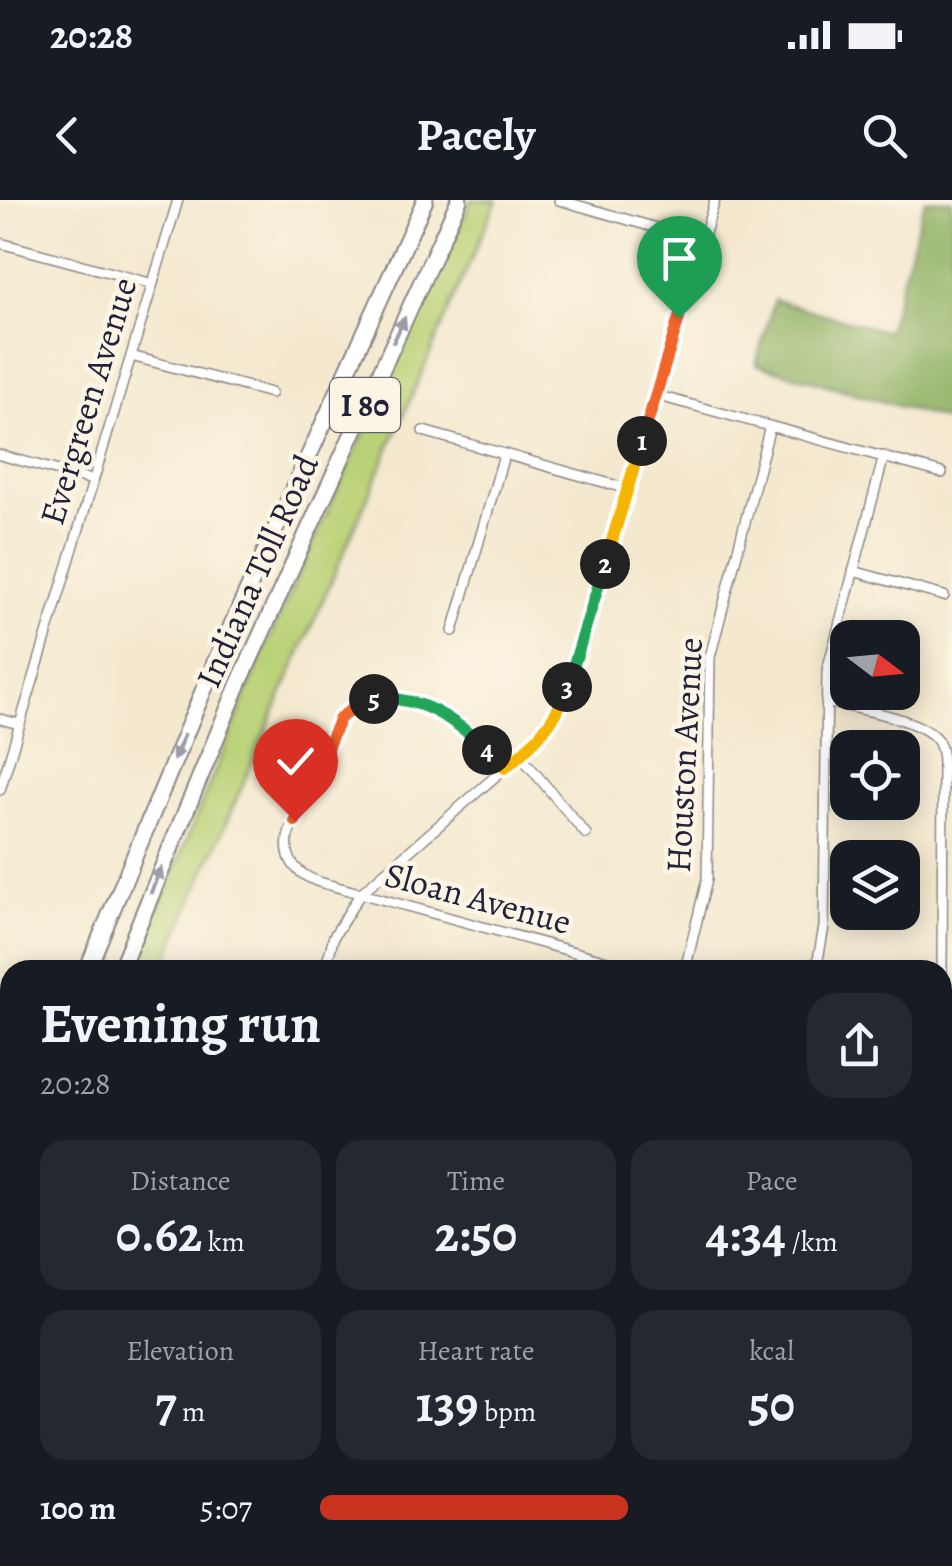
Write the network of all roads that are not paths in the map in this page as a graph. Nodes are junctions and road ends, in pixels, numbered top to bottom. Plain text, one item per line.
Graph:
1 (178, 200) edge
2 (424, 200) edge
3 (459, 200) edge
4 (559, 200) edge
5 (714, 200) edge
6 (702, 240) junction
7 (0, 243) edge
8 (153, 284) junction
9 (130, 356) junction
10 (271, 394) dead end
11 (655, 395) junction
12 (770, 426) junction
13 (423, 431) dead end
14 (0, 455) edge
15 (504, 455) junction
16 (884, 456) junction
17 (942, 473) dead end
18 (92, 480) junction
19 (628, 490) junction
20 (854, 571) junction
21 (944, 596) dead end
22 (453, 632) dead end
23 (826, 702) junction
24 (0, 719) edge
25 (19, 724) junction
26 (520, 754) junction
27 (505, 768) junction
28 (0, 790) edge
29 (586, 834) dead end
30 (360, 894) junction
31 (91, 960) edge
32 (124, 960) edge
33 (328, 960) edge
34 (594, 960) edge
35 (687, 960) edge
36 (818, 960) edge
37 (942, 960) edge

1 - 8 street, Evergreen Avenue
2 -> 31 highway, Indiana Toll Road / I 80
32 -> 3 highway, Indiana Toll Road / I 80
4 - 6 street
5 - 6 street
6 - 11 street
7 - 8 street
8 - 9 street, Evergreen Avenue
9 - 10 street
9 - 18 street, Evergreen Avenue
11 - 12 street
11 - 19 street
12 - 16 street
12 - 35 street, Houston Avenue
13 - 15 street
14 - 18 street
15 - 19 street
15 - 22 street
16 - 17 street
16 - 20 street
18 - 25 street, Evergreen Avenue
19 - 26 street
20 - 21 street
20 - 23 street
23 - 36 street
23 - 37 street
24 - 25 street
25 - 28 street, Evergreen Avenue
26 - 27 street
26 - 29 street
27 - 30 street
27 - 30 street, Sloan Avenue
30 - 33 street
30 - 34 street, Sloan Avenue

